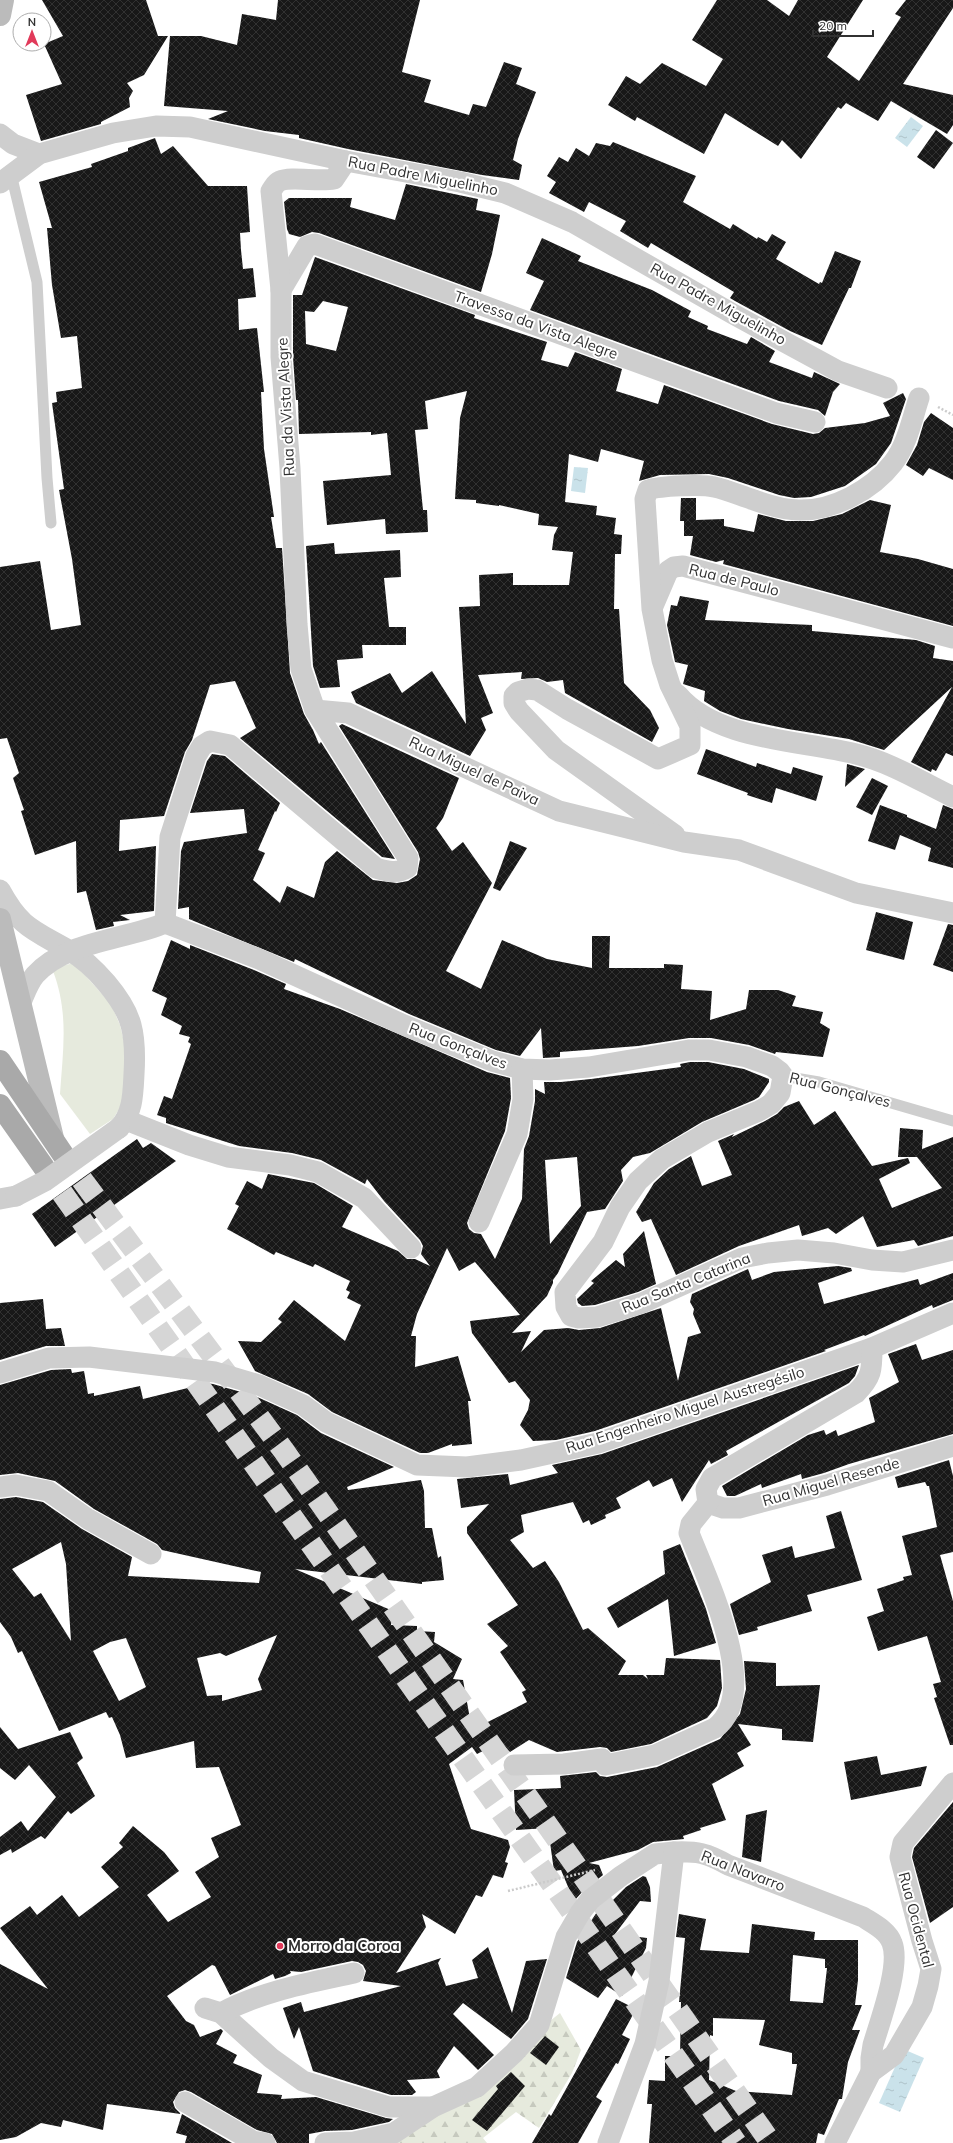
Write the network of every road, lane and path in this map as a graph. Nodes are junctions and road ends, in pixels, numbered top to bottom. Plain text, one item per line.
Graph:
1 (3, 0) edge
2 (0, 15) edge
3 (0, 134) edge
4 (39, 154) junction
5 (346, 161) junction
6 (6, 179) edge
7 (281, 290) junction
8 (887, 388) dead end
9 (919, 398) dead end
10 (815, 422) dead end
11 (51, 523) dead end
12 (652, 609) junction
13 (953, 638) edge
14 (670, 685) junction
15 (315, 710) junction
16 (953, 797) edge
17 (684, 842) junction
18 (0, 890) edge
19 (953, 913) edge
20 (0, 919) edge
21 (165, 923) junction
22 (71, 951) junction
23 (21, 1002) junction
24 (0, 1061) edge
25 (522, 1070) junction
26 (783, 1076) junction
27 (0, 1105) edge
28 (953, 1121) edge
29 (122, 1124) junction
30 (43, 1166) tunnel mouth
31 (8, 1197) edge
32 (479, 1222) dead end
33 (411, 1248) dead end
34 (953, 1250) edge
35 (953, 1313) edge
36 (872, 1348) junction
37 (0, 1373) edge
38 (953, 1446) edge
39 (0, 1487) edge
40 (708, 1503) junction
41 (151, 1554) dead end
42 (514, 1765) dead end
43 (953, 1783) edge
44 (674, 1852) junction
45 (596, 1869) dead end
46 (508, 1891) dead end
47 (354, 1972) dead end
48 (871, 2072) junction
49 (185, 2102) dead end
50 (433, 2107) junction
51 (265, 2143) edge
52 (325, 2143) edge
53 (608, 2143) edge
54 (835, 2143) edge

1 - 2 main road
3 - 4 street
4 - 5 street, Rua Padre Miguelinho
4 - 6 street, Rua Padre Miguelinho
5 - 7 street, Rua da Vista Alegre
5 - 8 street, Rua Padre Miguelinho
6 - 11 lane
7 - 10 street, Travessa da Vista Alegre
7 - 15 street, Rua da Vista Alegre
9 - 12 street
12 - 13 street, Rua de Paulo
12 - 14 street
14 - 16 street
14 - 17 street
15 - 17 street, Rua Miguel de Paiva
15 - 21 street
17 - 19 street
18 - 22 street
20 - 23 main road
21 - 22 street
21 - 25 street, Rua Gonçalves
22 - 23 street
22 - 29 street
23 - 24 main road
25 - 26 street, Rua Gonçalves
25 - 32 street
26 - 28 lane, Rua Gonçalves
26 - 34 street, Rua Santa Catarina
27 - 30 main road
29 - 31 street, bridge
29 - 33 street
35 - 36 street, Rua Engenheiro Miguel Austregésilo
36 - 37 street, Rua Engenheiro Miguel Austregésilo
36 - 40 street
38 - 40 street, Rua Miguel Resende
39 - 41 street
40 - 42 street
43 - 48 street, Rua Ocidental
44 - 48 street, Rua Navarro
44 - 50 street, Rua Navarro
44 - 53 street
45 - 46 path
47 - 50 street
48 - 54 street, Rua Ocidental
49 - 51 street
50 - 52 street, Rua Navarro

